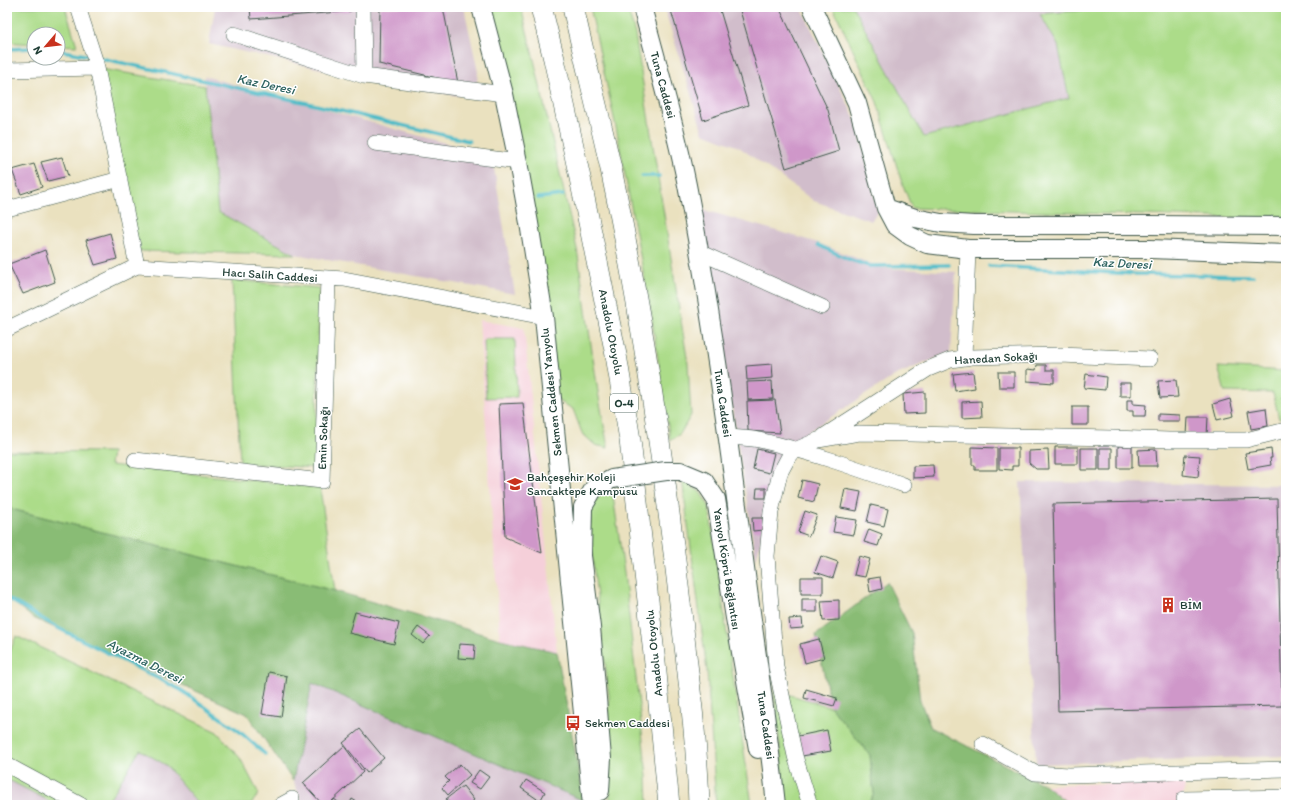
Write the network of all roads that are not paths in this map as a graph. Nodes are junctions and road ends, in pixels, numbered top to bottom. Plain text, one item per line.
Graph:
1 (78, 7) edge
2 (363, 7) edge
3 (481, 7) edge
4 (541, 7) edge
5 (573, 7) edge
6 (642, 7) edge
7 (812, 7) edge
8 (234, 34) dead end
9 (94, 60) junction
10 (7, 70) edge
11 (364, 76) junction
12 (504, 94) junction
13 (375, 144) dead end
14 (518, 162) junction
15 (120, 179) junction
16 (8, 205) edge
17 (886, 208) junction
18 (1286, 226) edge
19 (968, 249) junction
20 (699, 252) junction
21 (1286, 254) edge
22 (137, 266) junction
23 (328, 278) junction
24 (822, 307) dead end
25 (544, 317) junction
26 (7, 329) edge
27 (964, 358) junction
28 (1150, 359) dead end
29 (1286, 430) edge
30 (728, 437) junction
31 (818, 440) junction
32 (795, 450) junction
33 (135, 460) dead end
34 (904, 485) dead end
35 (983, 744) dead end
36 (7, 765) edge
37 (1286, 768) edge
38 (1286, 797) edge
39 (1184, 799) dead end
40 (80, 805) edge
41 (592, 805) edge
42 (600, 805) edge
43 (669, 805) edge
44 (699, 805) edge
45 (767, 805) edge
46 (776, 805) edge
47 (810, 805) edge

1 - 9 street
2 - 11 street
3 - 12 main road, Sekmen Caddesi Yanyolu
4 - 43 highway, Anadolu Otoyolu / O-4
5 - 44 highway, O-4
6 - 20 main road, Tuna Caddesi
7 - 17 main road
8 - 11 street
9 - 10 street
9 - 15 street
11 - 12 street
12 - 14 main road, Sekmen Caddesi Yanyolu
13 - 14 street
14 - 25 main road, Sekmen Caddesi Yanyolu
15 - 16 street
15 - 22 street
17 - 18 main road
17 - 19 main road
19 - 21 main road
19 - 27 street
20 - 24 street
20 - 30 main road, Tuna Caddesi
22 - 23 street, Hacı Salih Caddesi
22 - 26 street, Hacı Salih Caddesi
23 - 25 street, Hacı Salih Caddesi
23 - 33 street, Emin Sokağı
25 - 41 main road, Sekmen Caddesi Yanyolu
27 - 28 street, Hanedan Sokağı
27 - 31 street, Hanedan Sokağı
29 - 31 street
30 - 32 street
30 - 46 main road, Tuna Caddesi
31 - 32 street
32 - 34 street
32 - 47 street
35 - 37 street
36 - 40 street
38 - 39 street
42 - 45 main road, Yanyol Köprü Bağlantısı, bridge

